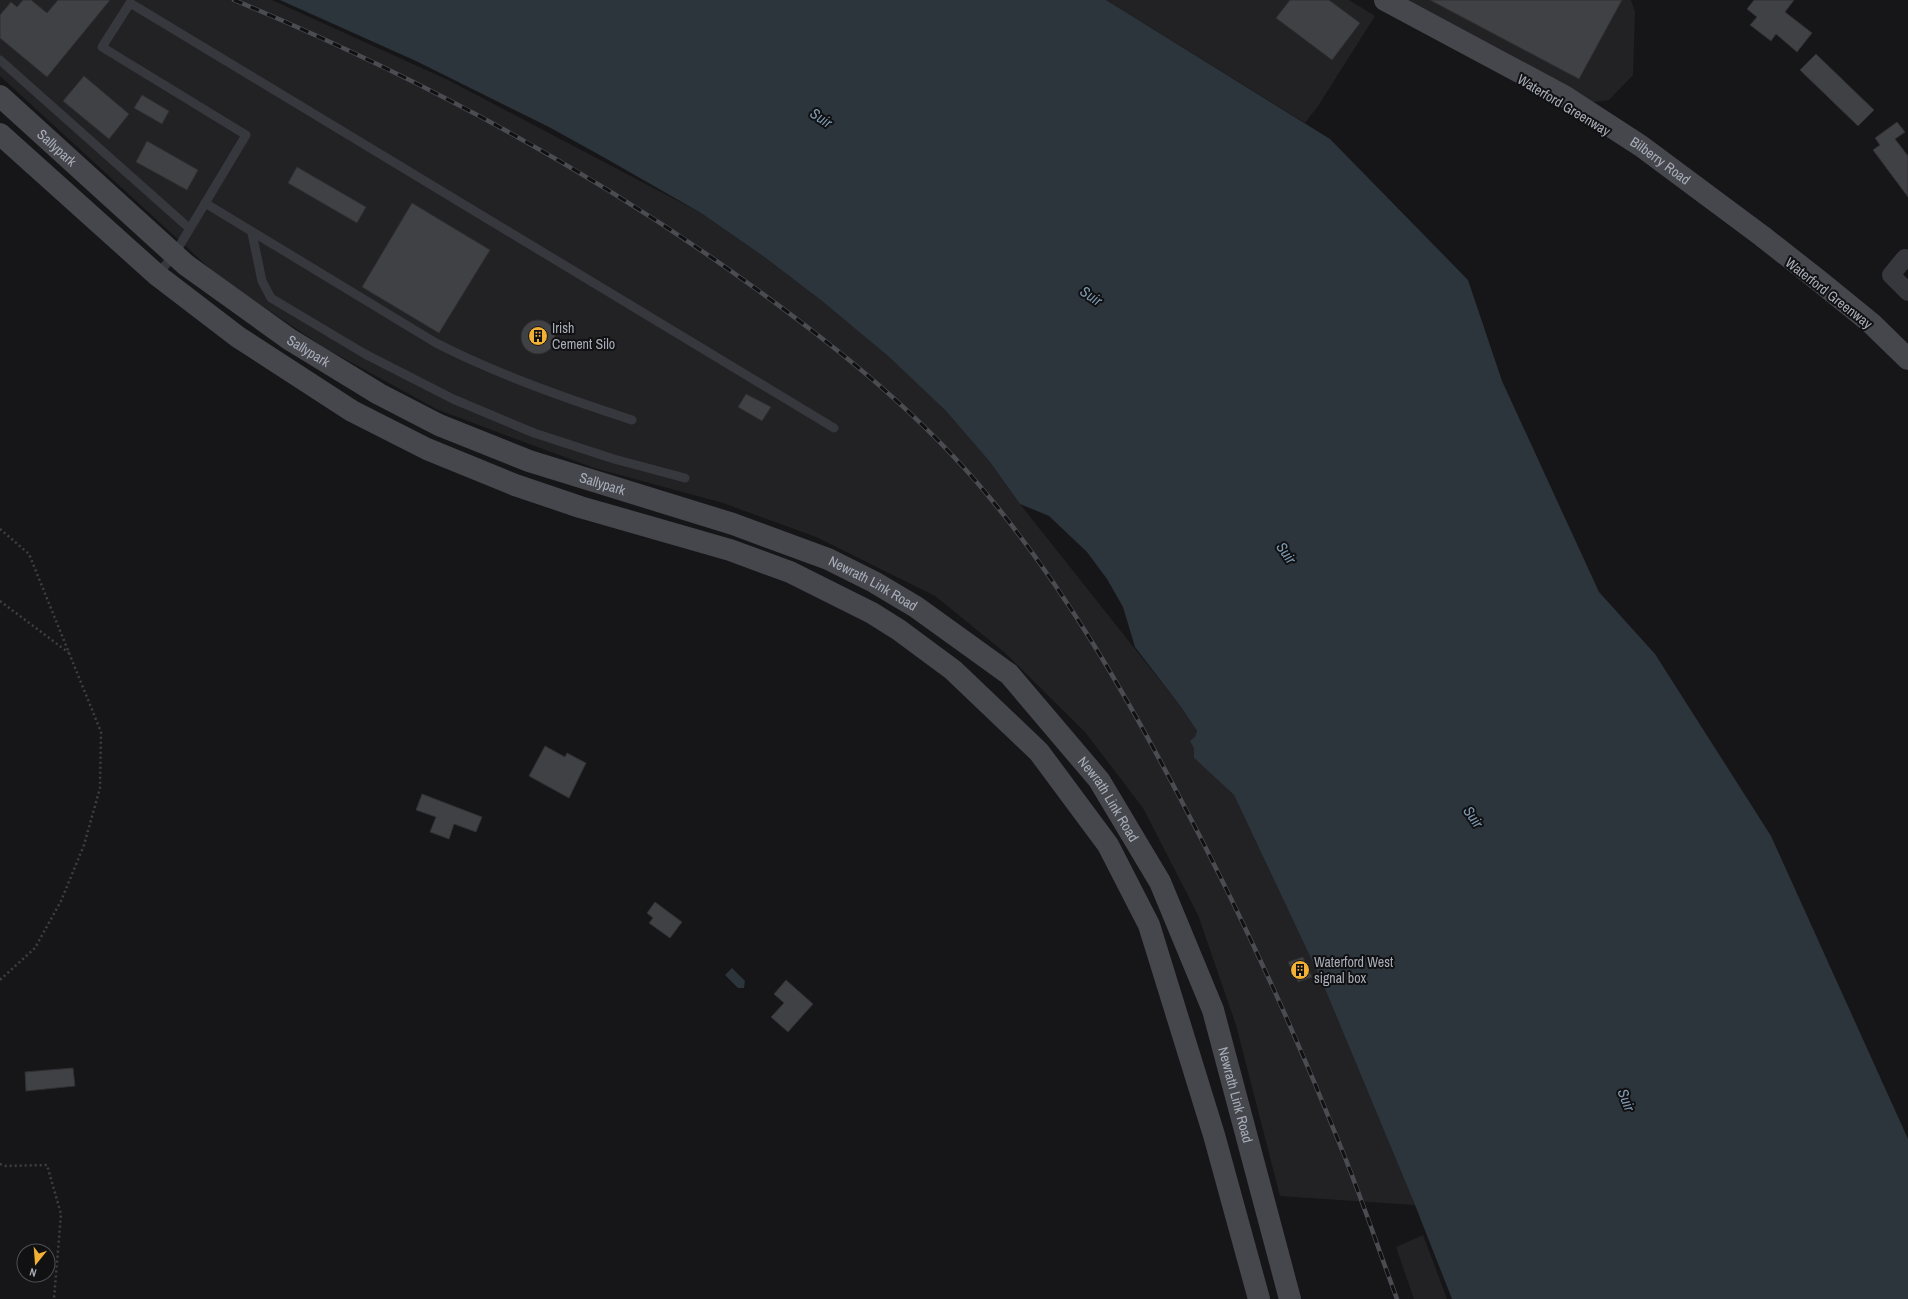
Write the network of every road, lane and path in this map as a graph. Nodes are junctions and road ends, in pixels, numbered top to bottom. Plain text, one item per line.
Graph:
1 (1386, 0) edge
2 (0, 60) edge
3 (0, 96) edge
4 (0, 134) edge
5 (205, 203) junction
6 (190, 228) junction
7 (252, 233) junction
8 (174, 255) junction
9 (1905, 258) dead end
10 (157, 275) junction
11 (1908, 292) edge
12 (1908, 359) edge
13 (632, 420) dead end
14 (834, 428) dead end
15 (684, 478) dead end
16 (676, 507) joint
17 (0, 529) edge
18 (664, 530) joint
19 (0, 602) edge
20 (69, 654) junction
21 (0, 980) edge
22 (0, 1164) edge
23 (54, 1299) edge
24 (1260, 1299) edge
25 (1290, 1299) edge

1 - 12 main road, Bilberry Road
2 - 6 lane
3 - 8 main road, Sallypark
4 - 10 main road, Sallypark
5 - 6 lane
5 - 7 lane
5 - 14 lane
6 - 8 lane
7 - 13 lane
7 - 15 lane
8 - 10 lane
8 - 16 main road, Sallypark
9 - 11 street
10 - 18 main road, Sallypark
16 - 25 main road, Newrath Link Road
17 - 20 path
18 - 24 main road, Newrath Link Road
19 - 20 path
20 - 21 path
22 - 23 path

